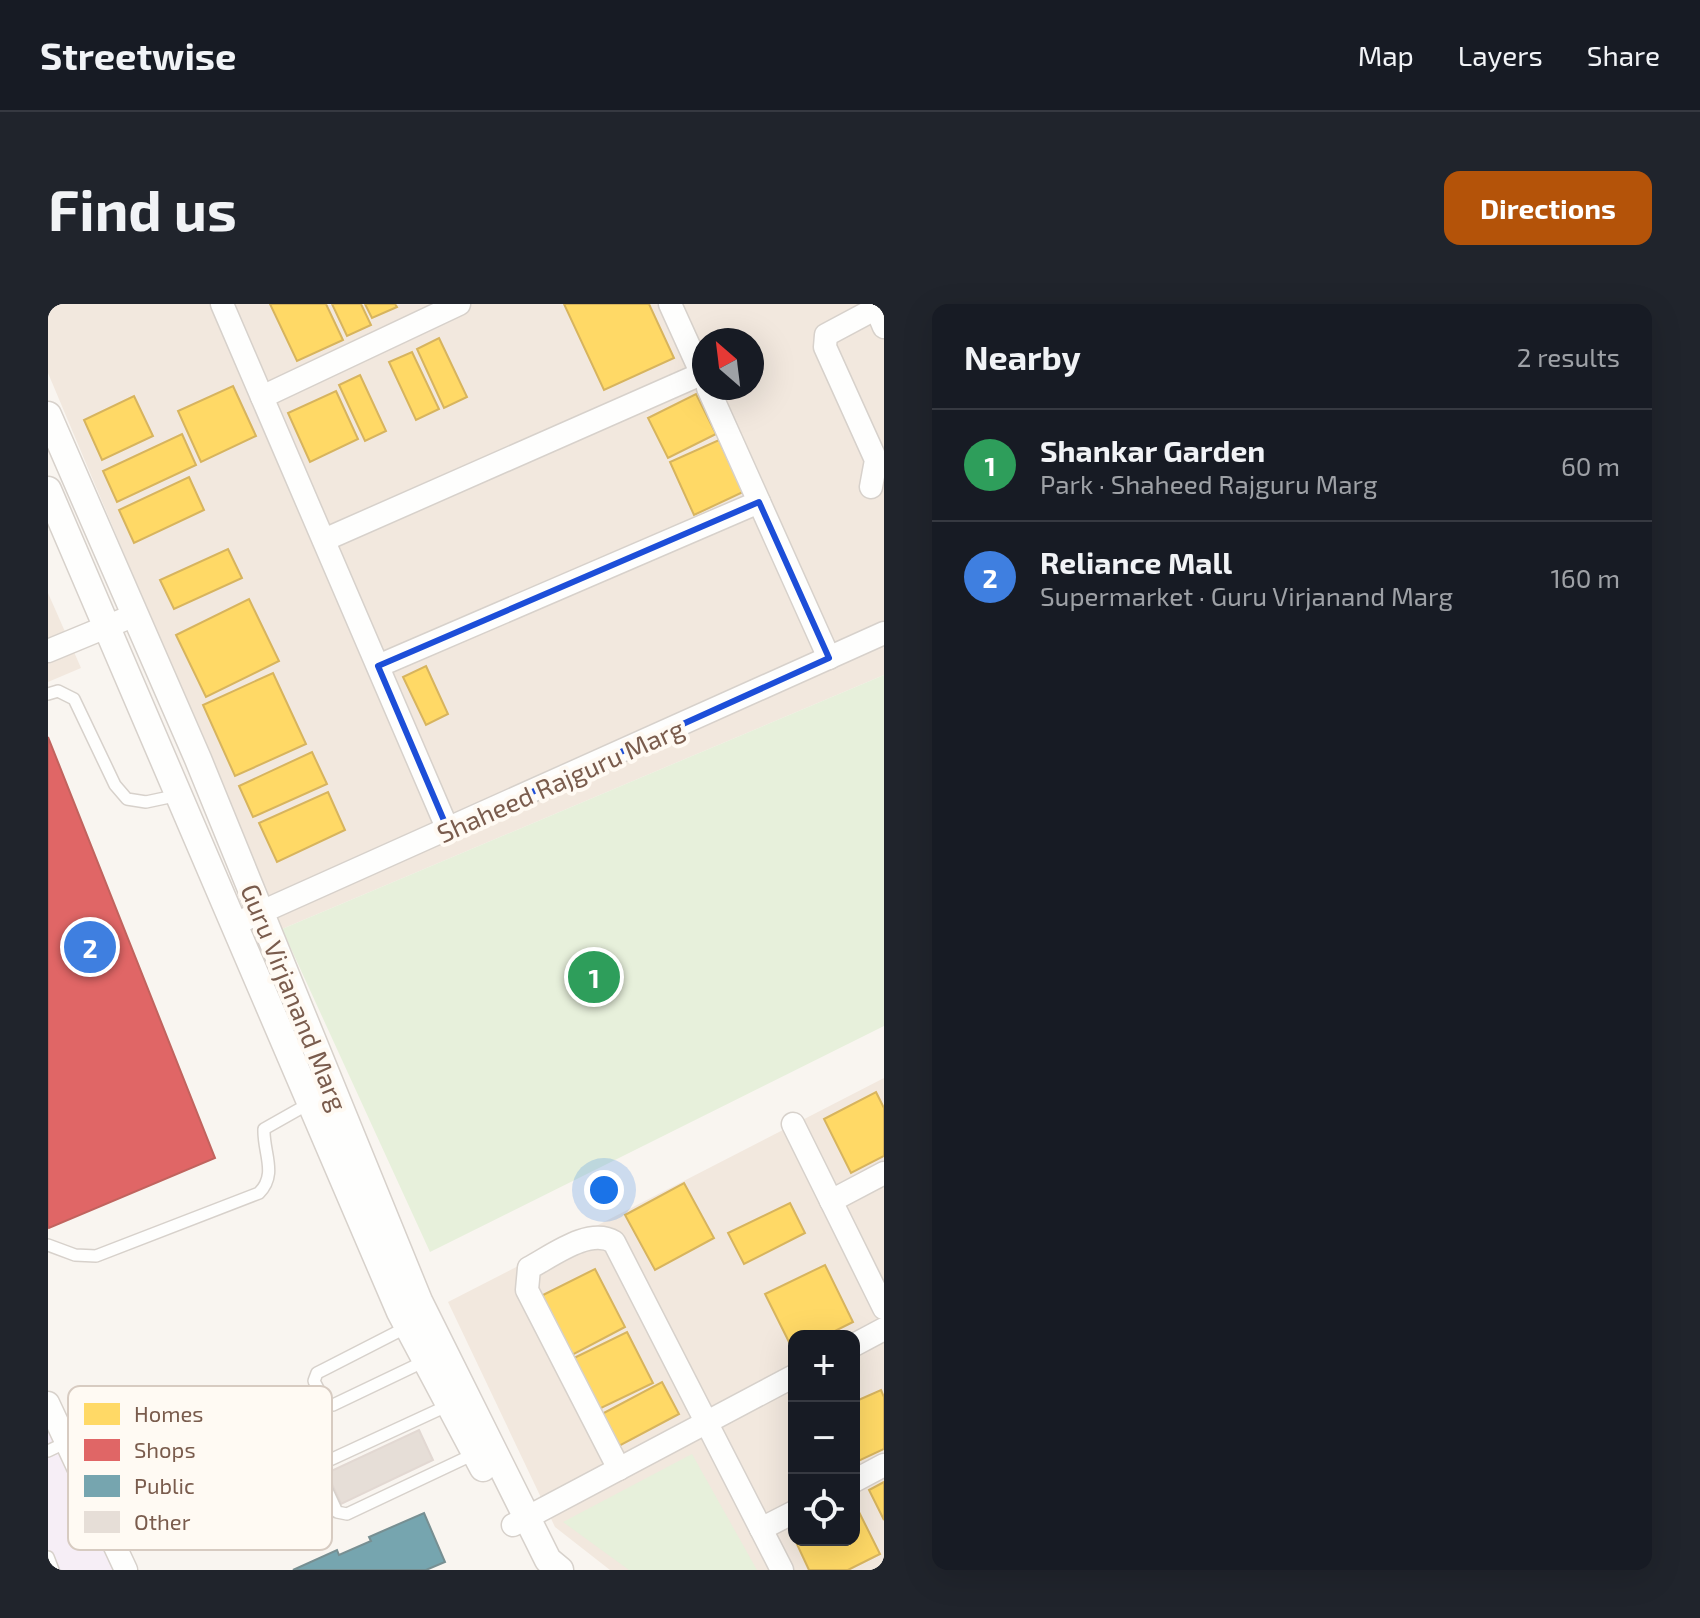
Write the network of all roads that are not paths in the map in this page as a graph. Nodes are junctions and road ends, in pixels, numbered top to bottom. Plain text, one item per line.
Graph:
1 (222, 304) edge
2 (459, 304) edge
3 (670, 304) edge
4 (881, 313) edge
5 (692, 353) edge
6 (692, 385) edge
7 (262, 397) junction
8 (713, 400) edge
9 (48, 415) edge
10 (871, 487) dead end
11 (48, 490) edge
12 (759, 502) junction
13 (324, 540) junction
14 (135, 615) junction
15 (109, 627) junction
16 (884, 633) edge
17 (48, 651) edge
18 (829, 658) junction
19 (378, 666) junction
20 (48, 694) edge
21 (180, 795) junction
22 (448, 830) junction
23 (261, 913) junction
24 (234, 924) junction
25 (311, 1103) junction
26 (793, 1124) dead end
27 (884, 1173) edge
28 (831, 1201) junction
29 (48, 1245) edge
30 (884, 1308) edge
31 (407, 1327) junction
32 (884, 1329) edge
33 (860, 1342) edge
34 (426, 1361) junction
35 (788, 1379) edge
36 (317, 1386) edge
37 (48, 1403) edge
38 (332, 1405) edge
39 (449, 1405) junction
40 (707, 1423) junction
41 (57, 1447) edge
42 (475, 1453) junction
43 (332, 1459) edge
44 (884, 1465) edge
45 (68, 1467) edge
46 (619, 1469) junction
47 (860, 1478) edge
48 (332, 1501) edge
49 (788, 1515) edge
50 (520, 1522) junction
51 (761, 1529) junction
52 (115, 1550) edge
53 (48, 1557) edge
54 (546, 1568) edge
55 (53, 1570) edge
56 (126, 1570) edge
57 (782, 1570) edge

1 - 7 street
2 - 7 street
3 - 5 street
4 - 10 street
6 - 13 street
7 - 13 street
8 - 12 street
9 - 14 street, Guru Virjanand Marg
11 - 15 street, Guru Virjanand Marg
12 - 18 street
12 - 19 street
13 - 19 street
14 - 15 street
14 - 23 street, Guru Virjanand Marg
15 - 17 street
15 - 21 street, Guru Virjanand Marg
16 - 18 street, Shaheed Rajguru Marg
18 - 22 street, Shaheed Rajguru Marg
19 - 22 street
20 - 21 lane
21 - 24 street, Guru Virjanand Marg
22 - 23 street, Shaheed Rajguru Marg
23 - 24 street, Shaheed Rajguru Marg
23 - 50 street, Guru Virjanand Marg
24 - 25 street, Guru Virjanand Marg
25 - 29 lane
25 - 31 street, Guru Virjanand Marg
26 - 28 street
27 - 28 street
28 - 30 street
31 - 34 street, Guru Virjanand Marg
31 - 36 lane
32 - 33 street
34 - 38 lane
34 - 39 street, Guru Virjanand Marg
35 - 40 street
37 - 41 street
39 - 42 street, Guru Virjanand Marg
39 - 43 lane
40 - 46 street
40 - 46 street
40 - 51 street
41 - 45 street
42 - 48 lane
42 - 50 street, Guru Virjanand Marg
44 - 47 street
46 - 50 street
49 - 51 street
50 - 54 street, Guru Virjanand Marg
51 - 57 street
52 - 56 street
53 - 55 lane

